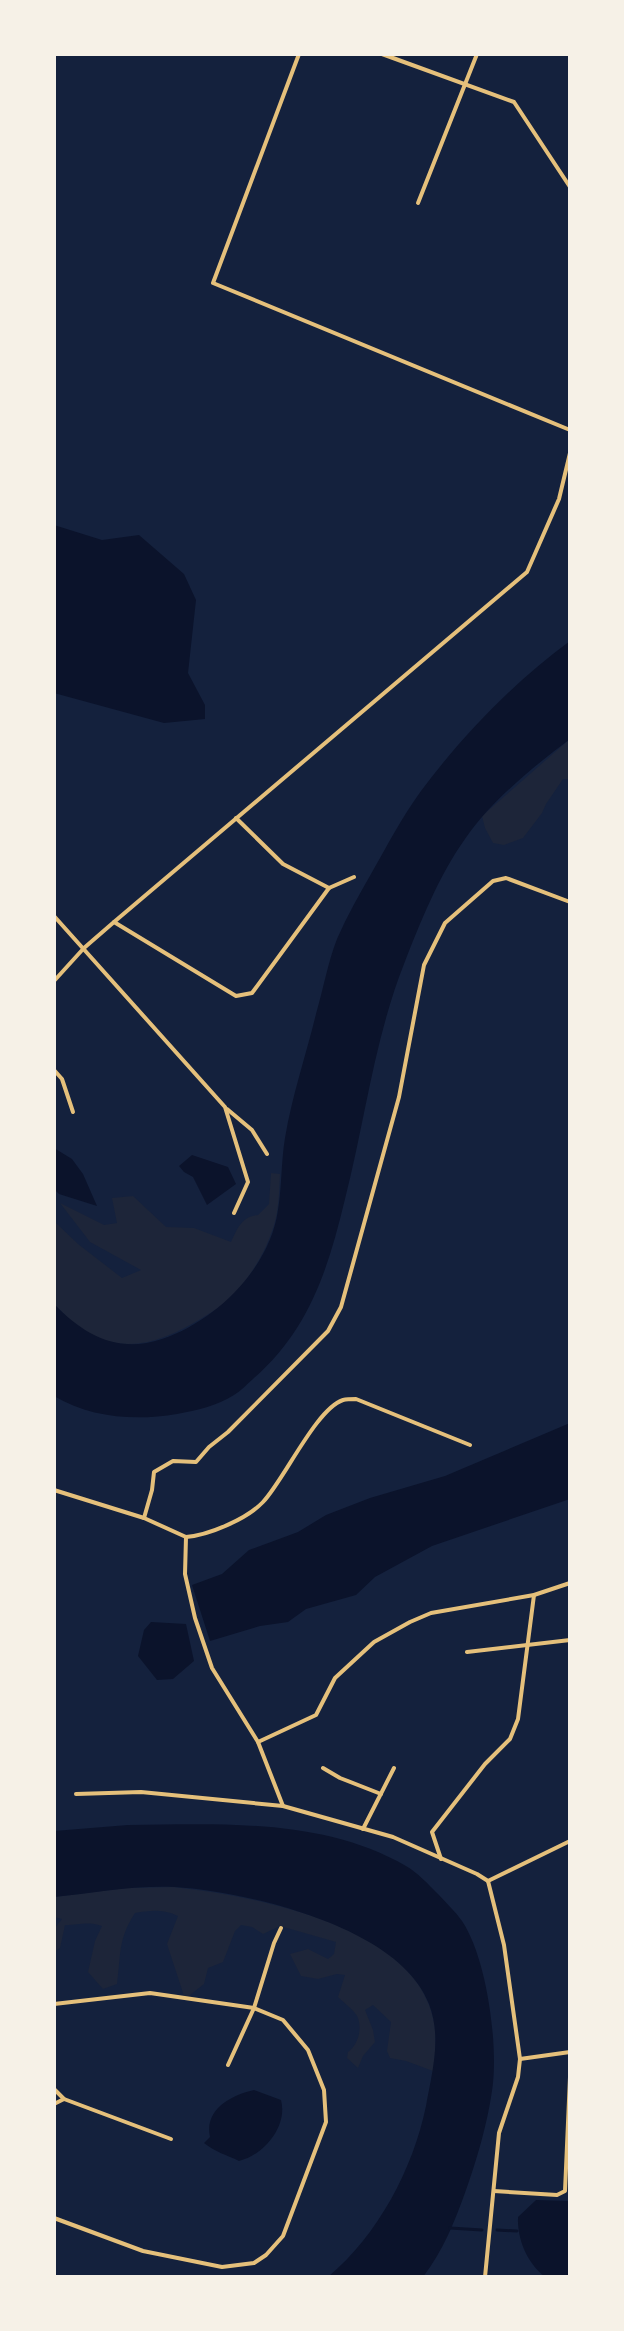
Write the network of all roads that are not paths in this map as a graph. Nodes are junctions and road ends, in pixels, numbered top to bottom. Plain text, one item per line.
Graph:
1 (299, 54) edge
2 (382, 54) edge
3 (477, 54) edge
4 (465, 84) junction
5 (570, 187) edge
6 (418, 203) dead end
7 (570, 430) edge
8 (570, 453) edge
9 (236, 818) junction
10 (354, 877) dead end
11 (329, 888) junction
12 (570, 902) edge
13 (54, 916) edge
14 (114, 922) junction
15 (84, 948) junction
16 (54, 981) edge
17 (54, 1070) edge
18 (225, 1107) junction
19 (73, 1112) dead end
20 (267, 1154) dead end
21 (234, 1213) dead end
22 (470, 1445) dead end
23 (54, 1490) edge
24 (144, 1518) junction
25 (186, 1537) junction
26 (570, 1583) edge
27 (534, 1595) junction
28 (570, 1640) edge
29 (526, 1645) junction
30 (467, 1652) dead end
31 (258, 1742) junction
32 (323, 1768) dead end
33 (394, 1768) dead end
34 (76, 1794) dead end
35 (381, 1794) junction
36 (283, 1806) junction
37 (363, 1829) junction
38 (570, 1841) edge
39 (441, 1859) junction
40 (488, 1881) junction
41 (281, 1928) dead end
42 (54, 2004) edge
43 (254, 2008) junction
44 (570, 2052) edge
45 (520, 2059) junction
46 (228, 2065) dead end
47 (570, 2077) edge
48 (54, 2089) edge
49 (64, 2099) junction
50 (54, 2104) edge
51 (171, 2139) dead end
52 (493, 2190) junction
53 (54, 2218) edge
54 (485, 2277) edge

1 - 7 street
2 - 4 street
3 - 4 street
4 - 5 street
4 - 6 street
8 - 9 street
9 - 11 street
9 - 14 street
10 - 11 street
11 - 14 street
12 - 24 street
13 - 15 street
14 - 15 street
15 - 16 street
15 - 18 street
17 - 19 street
18 - 20 street
18 - 21 street
22 - 25 street
23 - 24 street
24 - 25 street
25 - 31 street
26 - 27 street
27 - 29 street
27 - 31 street
28 - 29 street
29 - 30 street
29 - 39 street
31 - 36 street
32 - 35 street
33 - 35 street
34 - 36 street
35 - 37 street
36 - 37 street
37 - 39 street
38 - 40 street
39 - 40 street
40 - 45 street
41 - 43 street
42 - 43 street
43 - 46 street
43 - 53 street
44 - 45 street
45 - 52 street
47 - 52 street
48 - 49 street
49 - 50 street
49 - 51 street
52 - 54 street

